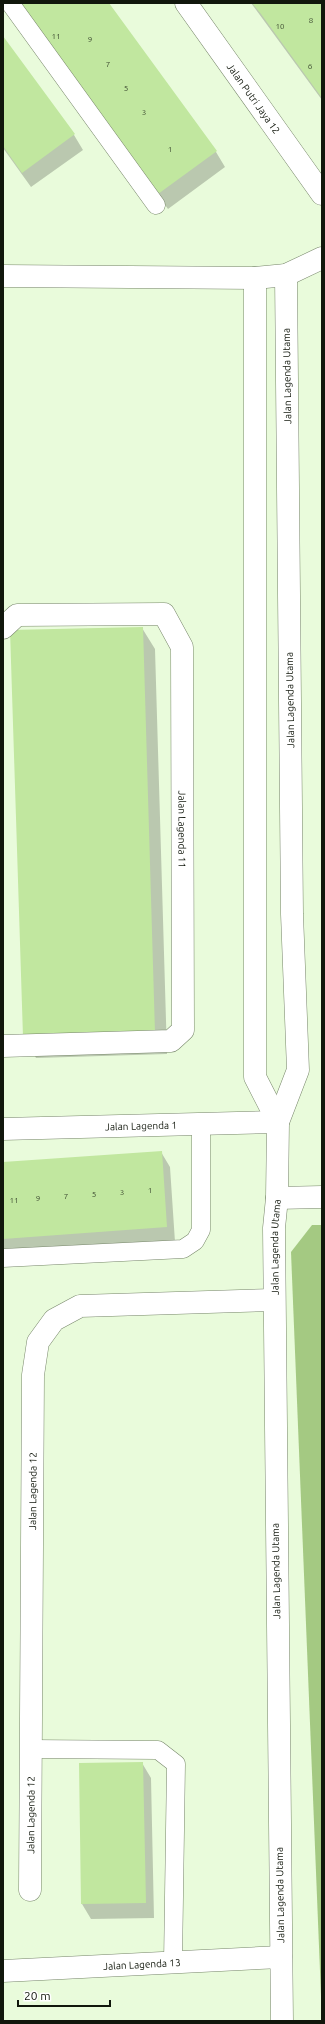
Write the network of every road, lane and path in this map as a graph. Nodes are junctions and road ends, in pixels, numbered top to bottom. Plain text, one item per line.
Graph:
1 (10, 3) edge
2 (186, 3) edge
3 (322, 194) edge
4 (156, 205) dead end
5 (322, 258) edge
6 (286, 275) junction
7 (3, 276) edge
8 (255, 278) junction
9 (3, 628) edge
10 (3, 1046) edge
11 (278, 1122) junction
12 (201, 1124) junction
13 (3, 1130) edge
14 (322, 1197) edge
15 (277, 1198) junction
16 (3, 1258) edge
17 (273, 1300) junction
18 (31, 1749) junction
19 (30, 1890) dead end
20 (281, 1957) junction
21 (173, 1963) junction
22 (3, 1971) edge
23 (282, 2021) edge

1 - 4 lane
2 - 3 street, Jalan Putri Jaya 12
5 - 6 street
6 - 8 street
6 - 11 street, Jalan Lagenda Utama
7 - 8 street
8 - 11 street, Jalan Lagenda Utama
9 - 10 street, Jalan Lagenda 11
11 - 12 street, Jalan Lagenda 1
11 - 15 street, Jalan Lagenda Utama
12 - 13 street, Jalan Lagenda 1
12 - 16 lane
14 - 15 street
15 - 17 street, Jalan Lagenda Utama
17 - 18 street, Jalan Lagenda 12
17 - 20 street, Jalan Lagenda Utama
18 - 19 street, Jalan Lagenda 12
18 - 21 lane
20 - 21 street, Jalan Lagenda 13
20 - 23 street, Jalan Lagenda Utama
21 - 22 street, Jalan Lagenda 13

